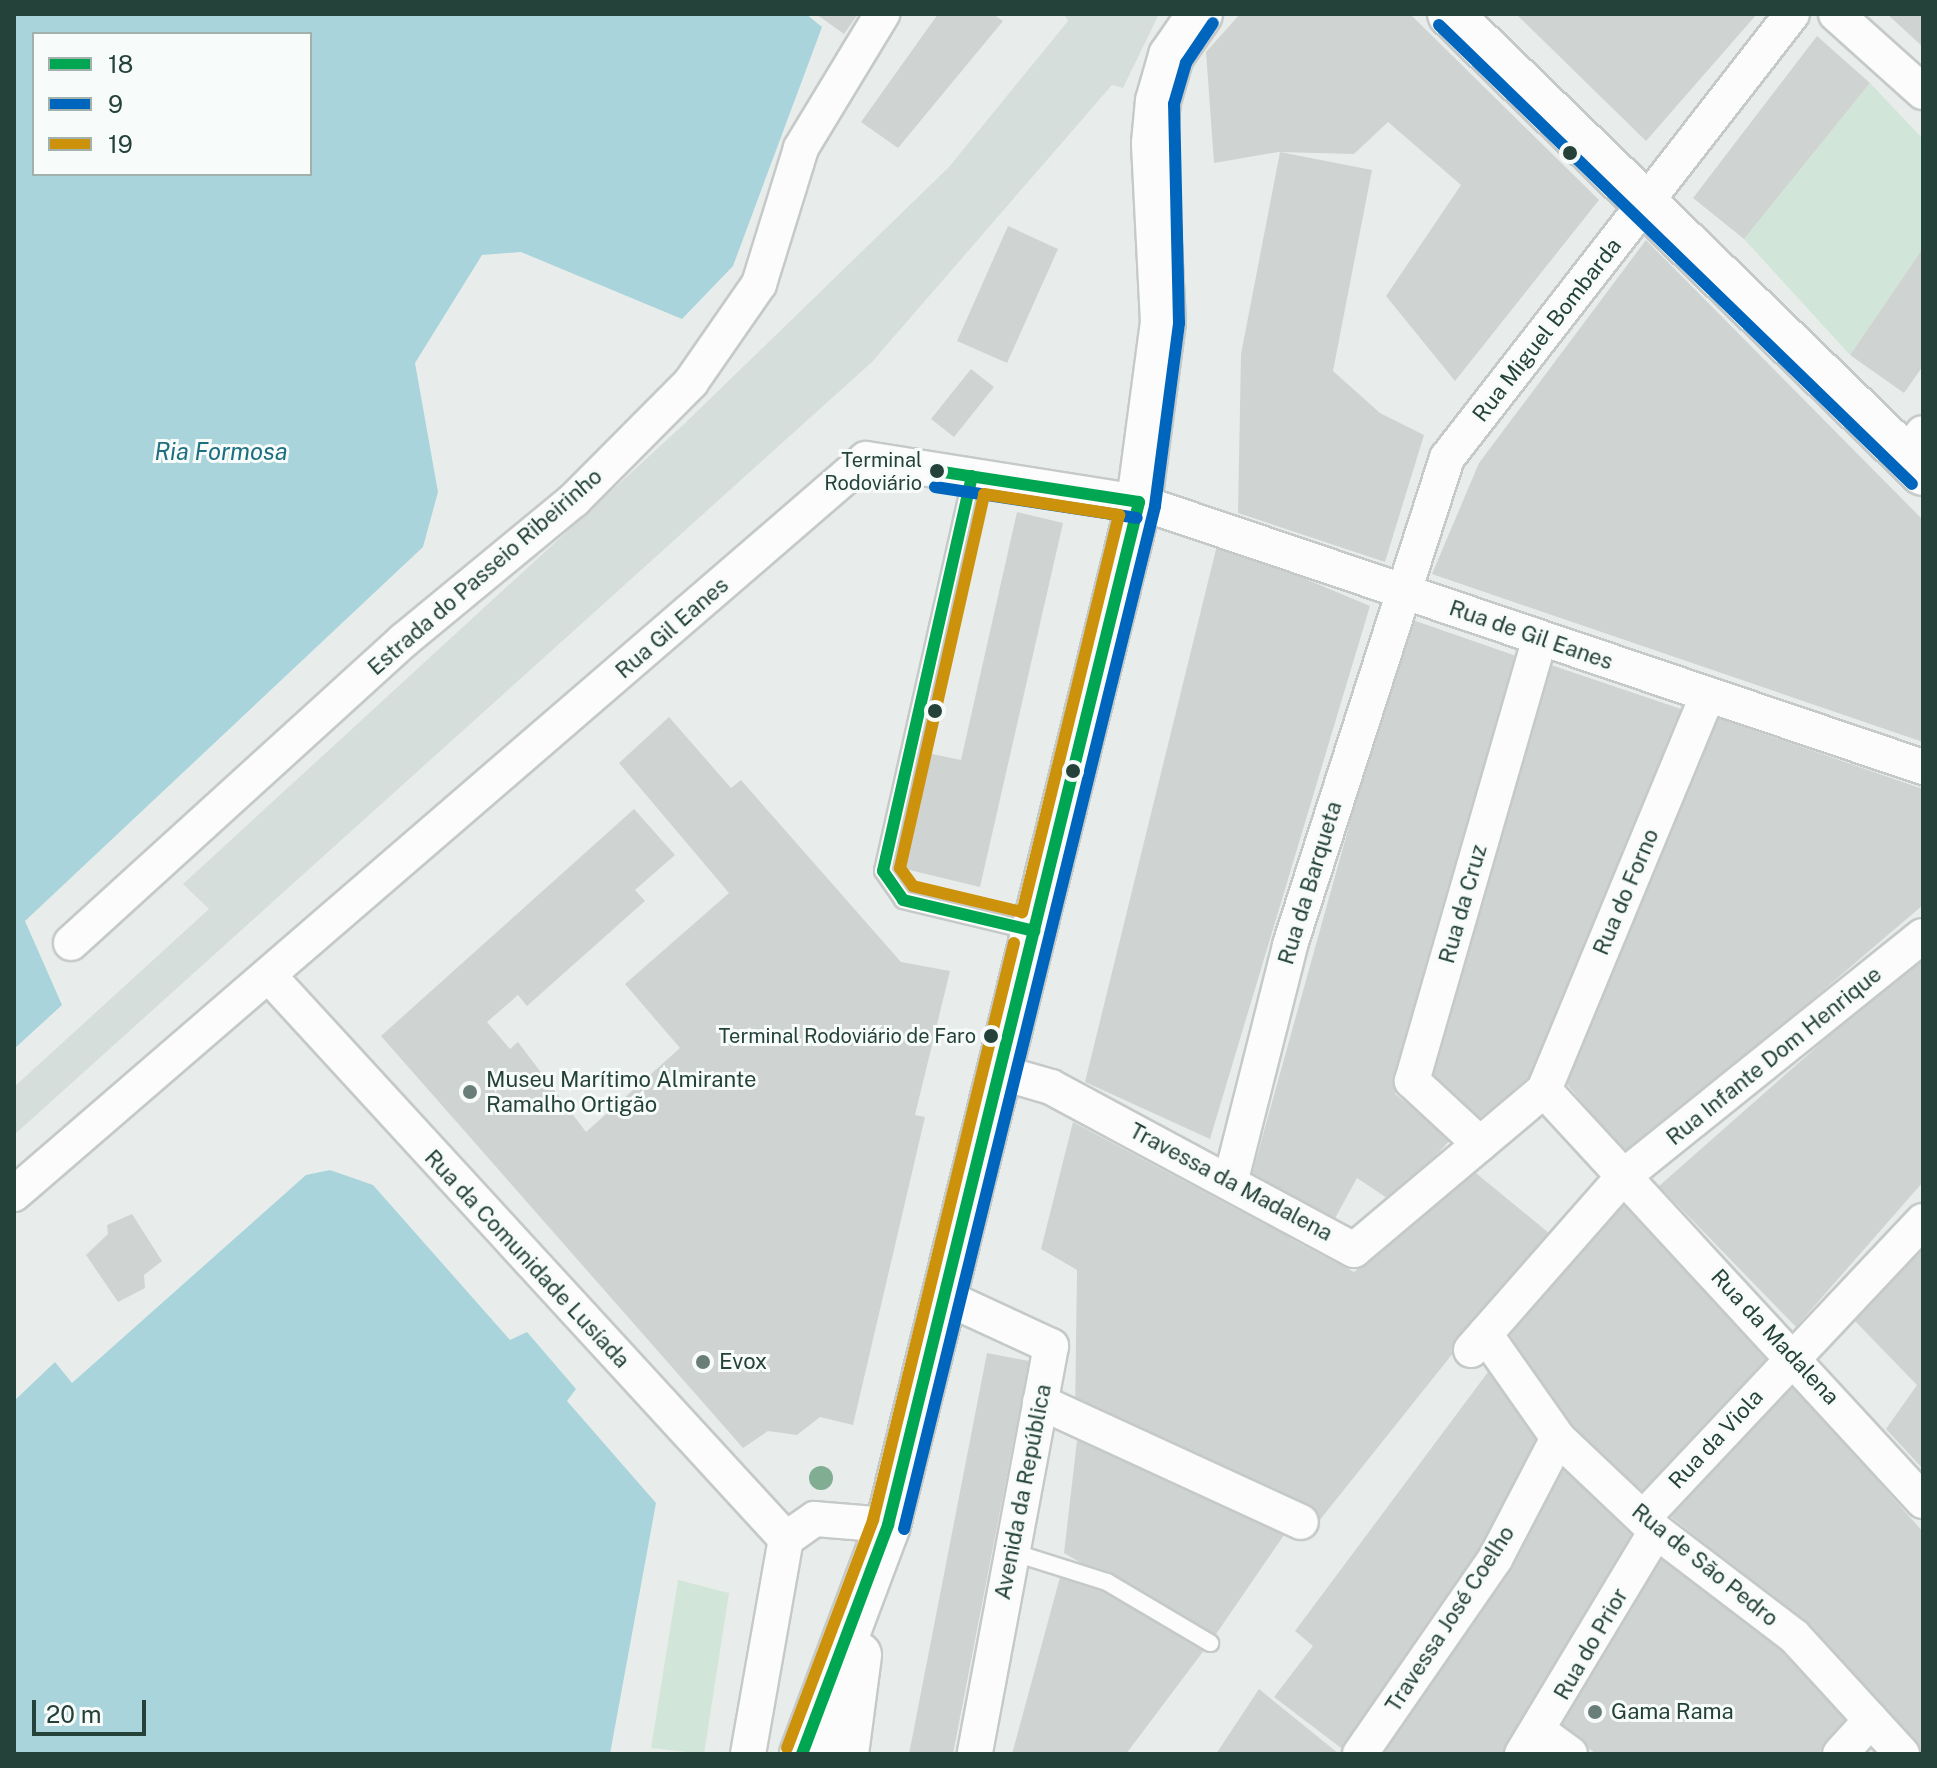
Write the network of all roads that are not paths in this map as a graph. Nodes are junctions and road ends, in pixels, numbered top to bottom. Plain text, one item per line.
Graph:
1 (882, 14) edge
2 (1200, 14) edge
3 (1450, 14) edge
4 (1792, 14) edge
5 (1836, 14) edge
6 (1923, 92) edge
7 (1646, 204) junction
8 (1917, 454) edge
9 (972, 476) junction
10 (1139, 502) junction
11 (1400, 590) junction
12 (1540, 638) junction
13 (1708, 695) junction
14 (1923, 767) edge
15 (1034, 931) junction
16 (1923, 936) edge
17 (71, 943) dead end
18 (270, 977) junction
19 (999, 1072) junction
20 (1544, 1090) junction
21 (1480, 1144) junction
22 (1624, 1176) junction
23 (1231, 1179) junction
24 (14, 1194) edge
25 (1923, 1221) edge
26 (945, 1297) junction
27 (1478, 1342) joint
28 (1793, 1356) junction
29 (1040, 1402) junction
30 (1558, 1438) junction
31 (1923, 1501) edge
32 (1301, 1522) dead end
33 (1650, 1524) junction
34 (888, 1525) junction
35 (786, 1539) junction
36 (1012, 1552) junction
37 (867, 1593) junction
38 (1210, 1643) dead end
39 (1871, 1720) junction
40 (1531, 1743) edge
41 (748, 1754) edge
42 (802, 1754) edge
43 (846, 1754) edge
44 (975, 1754) edge
45 (1360, 1754) edge
46 (1570, 1754) edge
47 (1840, 1754) edge
48 (1902, 1754) edge

1 - 17 street, Estrada do Passeio Ribeirinho
2 - 10 street
3 - 7 street
4 - 7 street, Rua Miguel Bombarda
5 - 6 street
7 - 8 street
7 - 11 street, Rua Miguel Bombarda
9 - 10 street, Rua Gil Eanes
9 - 15 lane
9 - 18 street, Rua Gil Eanes
10 - 11 street, Rua de Gil Eanes
10 - 15 street
11 - 12 street, Rua de Gil Eanes
11 - 23 street, Rua da Barqueta
12 - 13 street, Rua de Gil Eanes
12 - 21 street, Rua da Cruz
13 - 14 street, Rua de Gil Eanes
13 - 20 street, Rua do Forno
15 - 19 street
16 - 22 street, Rua Infante Dom Henrique
18 - 24 street, Rua Gil Eanes
18 - 35 street, Rua da Comunidade Lusíada
19 - 23 street, Travessa da Madalena
19 - 26 street
20 - 21 street
20 - 22 street, Rua da Madalena
21 - 23 street, Travessa da Madalena
22 - 27 street, Rua Infante Dom Henrique
22 - 28 street, Rua da Madalena
25 - 28 street, Rua da Viola
26 - 29 street, Avenida da República
26 - 34 street
27 - 30 street, Rua de São Pedro
28 - 31 street, Rua da Madalena
28 - 33 street, Rua da Viola
29 - 32 street
29 - 36 street, Avenida da República
30 - 33 street, Rua de São Pedro
30 - 45 street, Travessa José Coelho
33 - 39 street, Rua de São Pedro
33 - 40 street, Rua do Prior
34 - 35 street
34 - 37 street
35 - 41 street
36 - 38 lane
36 - 44 street, Avenida da República
37 - 42 street
37 - 43 street
39 - 47 street
39 - 48 street, Rua de São Pedro
40 - 46 street

